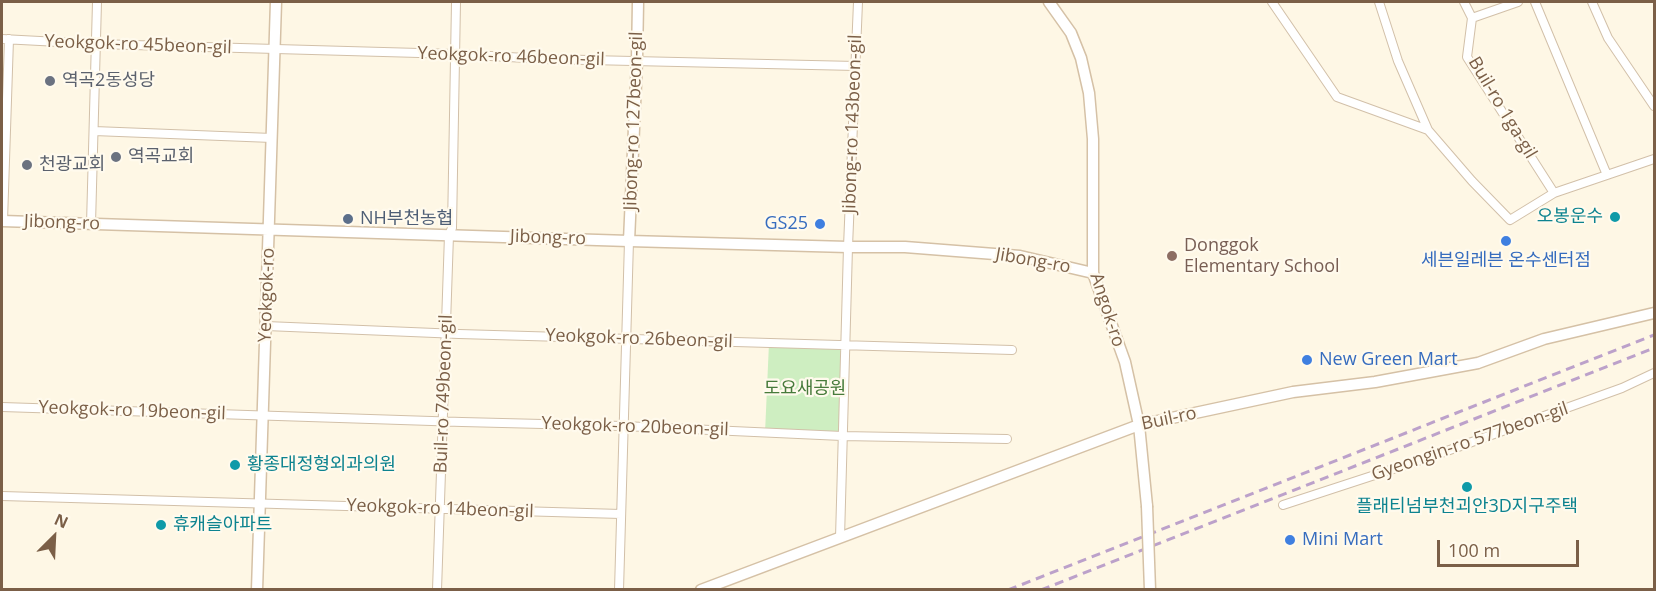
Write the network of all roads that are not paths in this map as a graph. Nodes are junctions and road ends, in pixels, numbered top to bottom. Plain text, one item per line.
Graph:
1 (97, 2) edge
2 (276, 2) edge
3 (456, 2) edge
4 (638, 2) edge
5 (858, 2) edge
6 (1049, 2) edge
7 (1272, 2) edge
8 (1378, 2) edge
9 (1464, 2) edge
10 (1518, 2) edge
11 (1535, 2) edge
12 (1592, 2) edge
13 (1472, 18) junction
14 (5, 39) edge
15 (97, 44) junction
16 (275, 50) junction
17 (455, 54) junction
18 (637, 60) junction
19 (856, 66) junction
20 (1654, 106) edge
21 (94, 130) junction
22 (1428, 130) junction
23 (272, 138) junction
24 (1654, 159) edge
25 (1607, 176) junction
26 (1554, 193) junction
27 (2, 221) edge
28 (91, 224) junction
29 (269, 230) junction
30 (449, 235) junction
31 (629, 241) junction
32 (848, 247) junction
33 (1093, 273) junction
34 (1654, 313) edge
35 (266, 326) junction
36 (446, 333) junction
37 (625, 339) junction
38 (846, 345) junction
39 (1012, 350) dead end
40 (1654, 373) edge
41 (2, 407) edge
42 (263, 415) junction
43 (443, 421) junction
44 (1139, 425) junction
45 (623, 426) junction
46 (842, 436) junction
47 (1007, 439) dead end
48 (2, 496) edge
49 (260, 504) junction
50 (1283, 505) dead end
51 (440, 508) junction
52 (621, 514) junction
53 (840, 538) junction
54 (257, 590) edge
55 (437, 590) edge
56 (619, 590) edge
57 (701, 590) edge
58 (1150, 590) edge

1 - 15 street
2 - 16 street, Yeokgok-ro
3 - 17 street, Buil-ro 749beon-gil
4 - 18 street, Jibong-ro 127beon-gil
5 - 19 street, Jibong-ro 143beon-gil
6 - 33 street, Angok-ro
7 - 22 street
8 - 22 street
9 - 13 street
10 - 13 street
11 - 25 street
12 - 20 street
13 - 26 street, Buil-ro 1ga-gil
14 - 15 street, Yeokgok-ro 45beon-gil
14 - 27 street
15 - 16 street, Yeokgok-ro 45beon-gil
15 - 21 street
16 - 17 street, Yeokgok-ro 46beon-gil
16 - 23 street, Yeokgok-ro
17 - 18 street, Yeokgok-ro 46beon-gil
17 - 30 street, Buil-ro 749beon-gil
18 - 19 street, Yeokgok-ro 46beon-gil
18 - 31 street, Jibong-ro 127beon-gil
19 - 32 street, Jibong-ro 143beon-gil
21 - 23 street
21 - 28 street
22 - 26 street
23 - 29 street, Yeokgok-ro
24 - 25 street
25 - 26 street
27 - 28 street, Jibong-ro
28 - 29 street, Jibong-ro
29 - 30 street, Jibong-ro
29 - 35 street, Yeokgok-ro
30 - 31 street, Jibong-ro
30 - 36 street, Buil-ro 749beon-gil
31 - 32 street, Jibong-ro
31 - 37 street
32 - 33 street, Jibong-ro
32 - 38 street, Jibong-ro 143beon-gil
33 - 44 street, Angok-ro
34 - 44 street, Buil-ro
35 - 36 street, Yeokgok-ro 26beon-gil
35 - 42 street, Yeokgok-ro
36 - 37 street, Yeokgok-ro 26beon-gil
36 - 43 street, Buil-ro 749beon-gil
37 - 38 street, Yeokgok-ro 26beon-gil
37 - 45 street
38 - 39 street, Yeokgok-ro 26beon-gil
38 - 46 street, Jibong-ro 143beon-gil
40 - 50 street, Gyeongin-ro 577beon-gil
41 - 42 street, Yeokgok-ro 19beon-gil
42 - 43 street, Yeokgok-ro 20beon-gil
42 - 49 street, Yeokgok-ro
43 - 45 street, Yeokgok-ro 20beon-gil
43 - 51 street, Buil-ro 749beon-gil
44 - 53 street, Buil-ro
44 - 58 street, Angok-ro, bridge
45 - 46 street, Yeokgok-ro 20beon-gil
45 - 52 street
46 - 47 street, Yeokgok-ro 20beon-gil
46 - 53 street, Jibong-ro 143beon-gil
48 - 49 street, Yeokgok-ro 14beon-gil
49 - 51 street, Yeokgok-ro 14beon-gil
49 - 54 street, Yeokgok-ro
51 - 52 street, Yeokgok-ro 14beon-gil
51 - 55 street, Buil-ro 749beon-gil
52 - 56 street
53 - 57 street, Buil-ro

